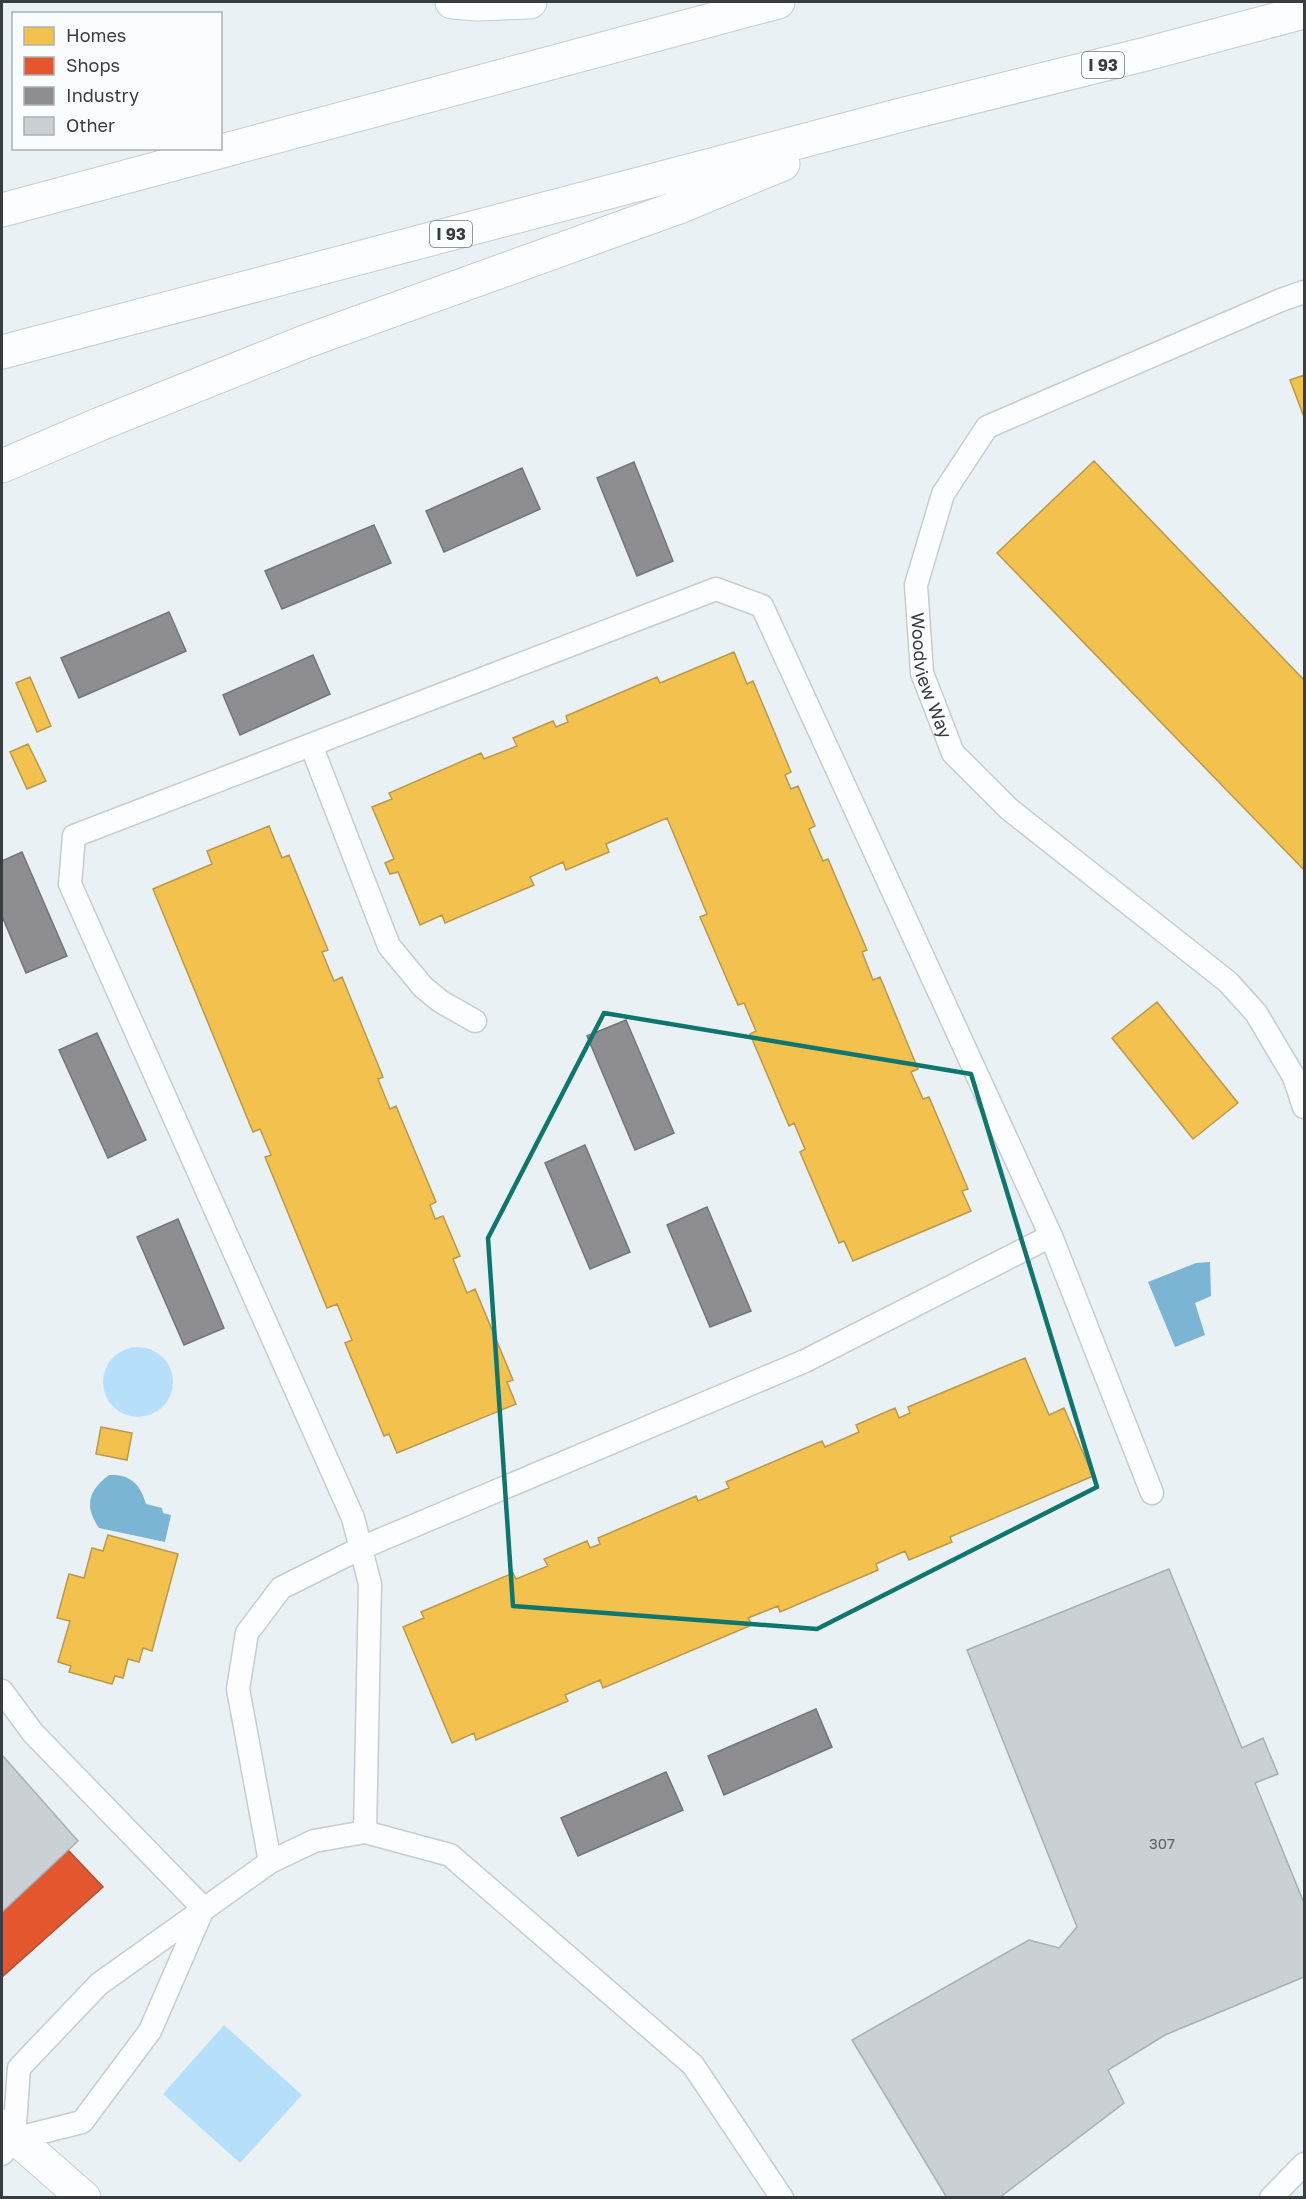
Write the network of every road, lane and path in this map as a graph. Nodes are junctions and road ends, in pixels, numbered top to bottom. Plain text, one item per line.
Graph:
1 (452, 2) edge
2 (531, 2) edge
3 (778, 2) edge
4 (1305, 12) edge
5 (901, 115) junction
6 (2, 210) edge
7 (1305, 292) edge
8 (2, 352) edge
9 (2, 466) edge
10 (311, 745) junction
11 (475, 1021) dead end
12 (1305, 1107) edge
13 (1050, 1236) junction
14 (1152, 1493) dead end
15 (361, 1548) junction
16 (2, 1690) edge
17 (365, 1832) junction
18 (270, 1862) junction
19 (203, 1908) junction
20 (6, 2140) edge
21 (1305, 2164) edge
22 (84, 2198) edge
23 (782, 2198) edge
24 (1270, 2198) edge

1 - 2 main road
3 - 6 main road
4 - 5 main road, I 93
5 - 8 main road, I 93
5 - 9 main road
7 - 12 lane, Woodview Way
10 - 11 lane
10 - 13 lane
10 - 15 lane
13 - 14 lane
13 - 15 lane
15 - 17 lane
15 - 18 lane
16 - 19 lane
17 - 18 lane
17 - 23 lane
18 - 19 lane
19 - 20 lane
19 - 20 lane
20 - 22 main road
21 - 24 lane

